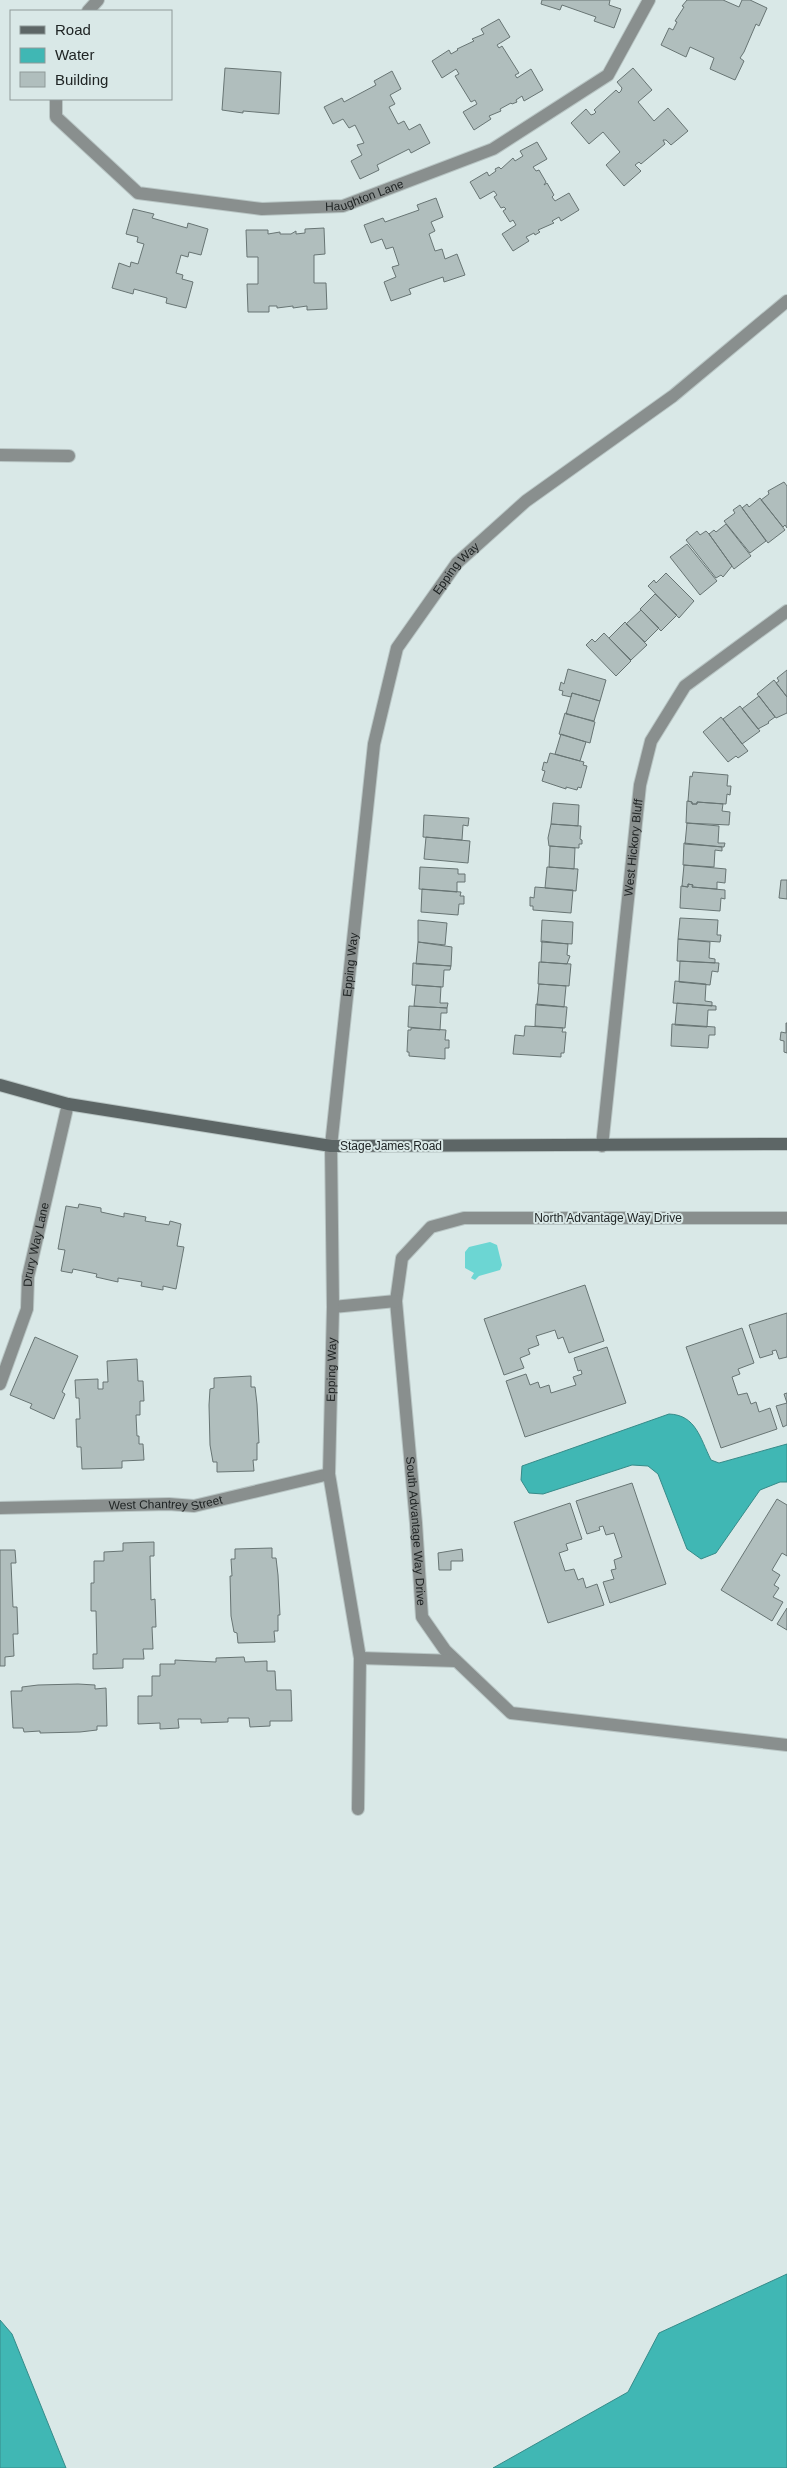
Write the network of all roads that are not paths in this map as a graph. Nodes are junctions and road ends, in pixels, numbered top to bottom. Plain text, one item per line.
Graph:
1 (98, 0) edge
2 (649, 0) edge
3 (89, 10) edge
4 (56, 100) edge
5 (787, 301) edge
6 (0, 454) edge
7 (69, 456) dead end
8 (787, 611) edge
9 (0, 1085) edge
10 (68, 1104) junction
11 (787, 1144) edge
12 (331, 1146) junction
13 (602, 1146) junction
14 (787, 1218) edge
15 (431, 1227) joint
16 (396, 1301) junction
17 (333, 1307) junction
18 (0, 1384) edge
19 (329, 1474) junction
20 (0, 1508) edge
21 (360, 1658) junction
22 (456, 1661) junction
23 (787, 1745) edge
24 (358, 1809) dead end

1 - 3 street
2 - 4 street, Haughton Lane
5 - 12 street, Epping Way
6 - 7 street
8 - 13 street, West Hickory Bluff
9 - 10 main road, Stage James Road
10 - 12 main road, Stage James Road
10 - 18 street, Drury Way Lane
11 - 13 main road, Stage James Road
12 - 13 main road, Stage James Road
12 - 17 street, Epping Way
14 - 15 street, North Advantage Way Drive
15 - 16 street, South Advantage Way Drive
16 - 17 street
16 - 22 street, South Advantage Way Drive
17 - 19 street, Epping Way
19 - 20 street, West Chantrey Street
19 - 21 street, Epping Way
21 - 22 street
21 - 24 street, Epping Way
22 - 23 street, South Advantage Way Drive

